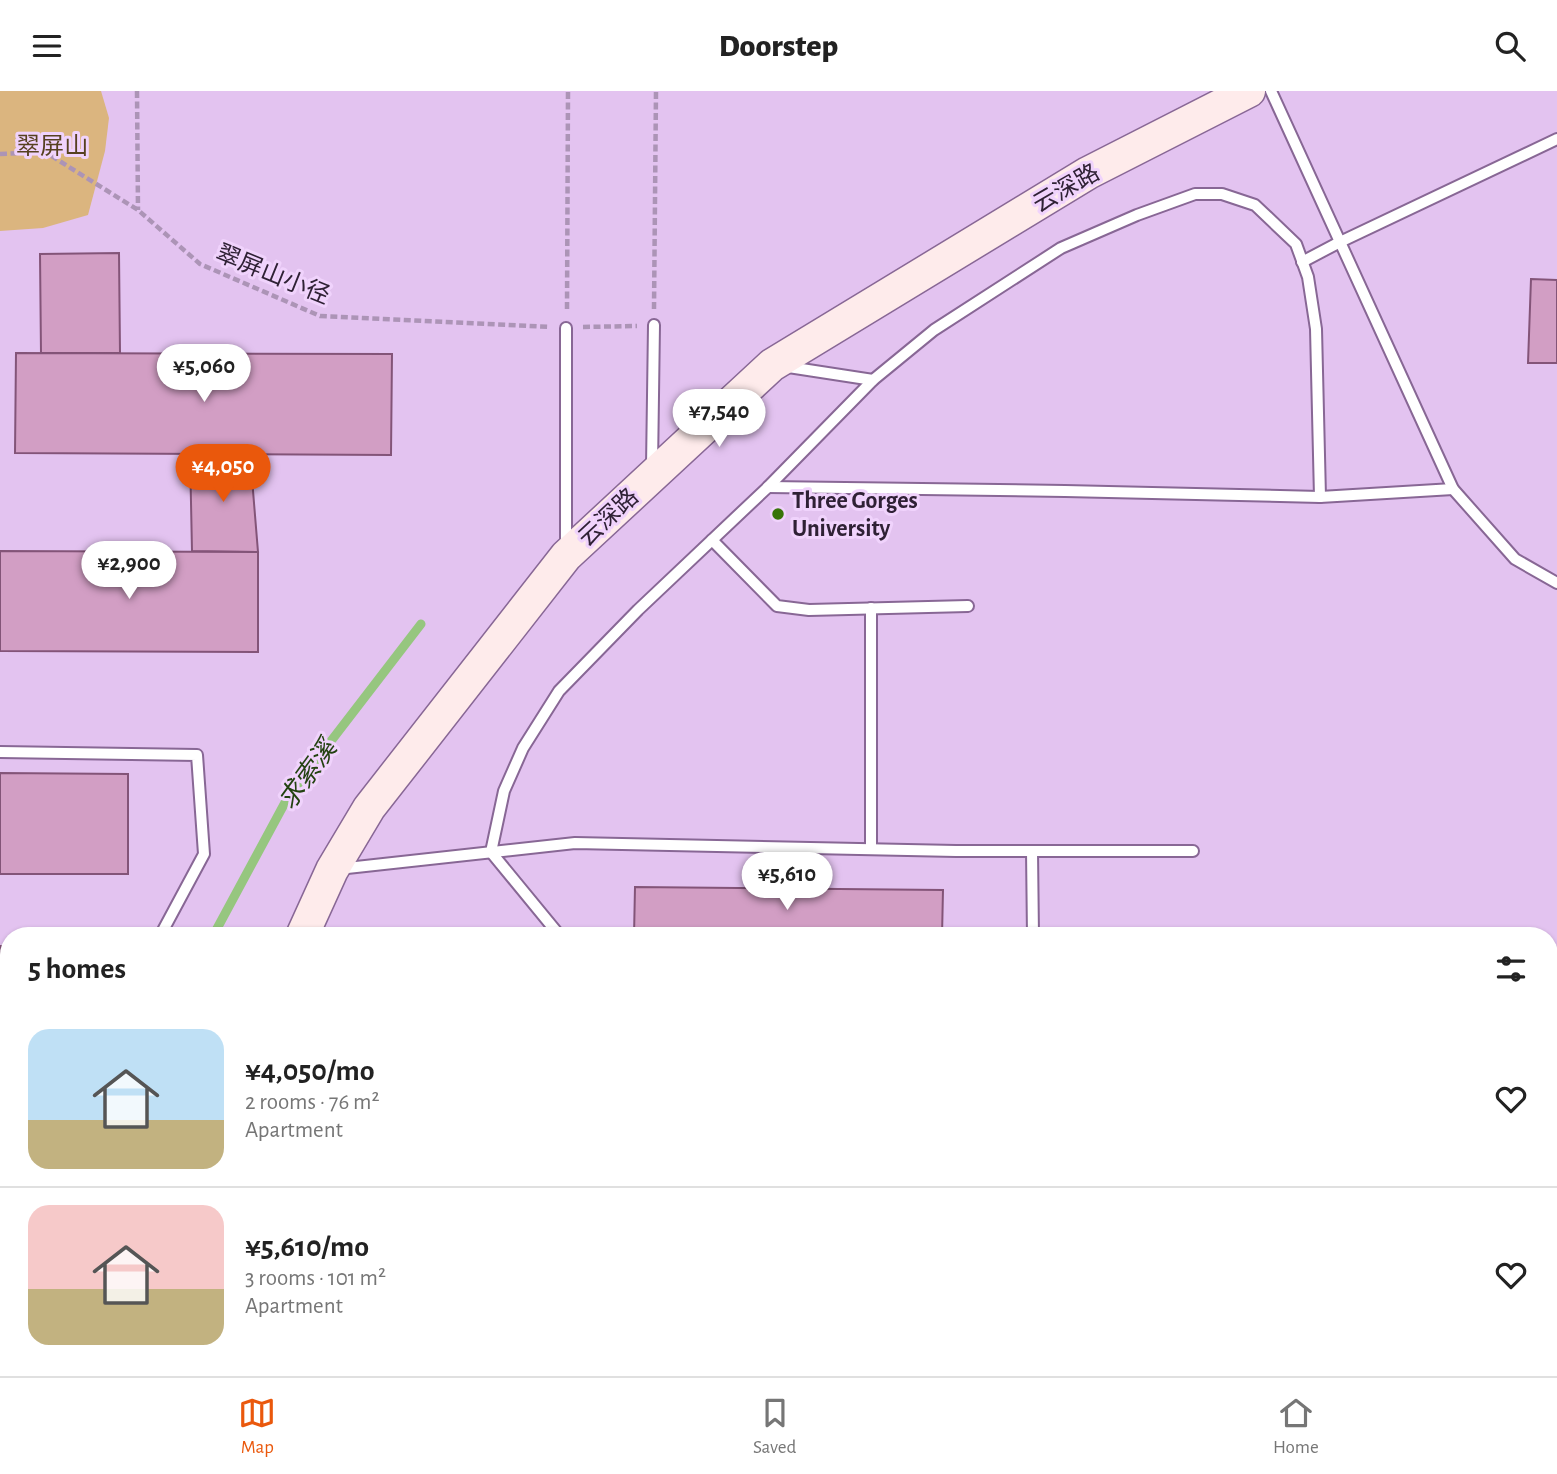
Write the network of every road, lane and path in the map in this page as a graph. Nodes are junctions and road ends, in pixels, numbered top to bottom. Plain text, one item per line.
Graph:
1 (137, 91) edge
2 (568, 91) edge
3 (656, 91) edge
4 (1249, 91) edge
5 (1271, 91) edge
6 (1557, 139) edge
7 (0, 154) edge
8 (138, 210) junction
9 (1340, 242) junction
10 (1302, 262) junction
11 (654, 325) junction
12 (566, 328) junction
13 (772, 365) junction
14 (873, 380) junction
15 (652, 475) junction
16 (768, 487) junction
17 (1452, 489) junction
18 (1320, 497) junction
19 (712, 540) junction
20 (566, 556) junction
21 (1557, 583) edge
22 (968, 605) dead end
23 (871, 608) junction
24 (0, 751) edge
25 (871, 849) junction
26 (1032, 851) junction
27 (1193, 851) dead end
28 (491, 852) junction
29 (332, 870) junction
30 (165, 927) edge
31 (306, 927) edge
32 (553, 927) edge
33 (1033, 927) edge

1 - 8 path
2 - 12 path
3 - 11 path
4 - 13 street, 云深路
5 - 9 lane
6 - 9 lane
7 - 8 path, 翠屏山小径
8 - 12 path, 翠屏山小径
9 - 10 lane
9 - 17 lane
10 - 14 lane
10 - 18 lane
11 - 12 path, 翠屏山小径
11 - 15 lane
12 - 20 lane
13 - 14 lane
13 - 15 street, 云深路
14 - 16 lane
15 - 20 street, 云深路
16 - 18 lane
16 - 19 lane
17 - 18 lane
17 - 21 lane
19 - 23 lane
19 - 28 lane
20 - 29 street, 云深路
22 - 23 lane
23 - 25 lane
24 - 30 lane
25 - 26 lane
25 - 28 lane
26 - 27 lane
26 - 33 lane
28 - 29 lane
28 - 32 lane
29 - 31 street, 云深路

